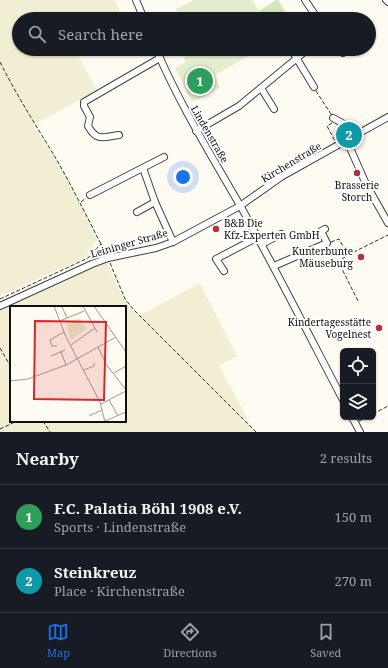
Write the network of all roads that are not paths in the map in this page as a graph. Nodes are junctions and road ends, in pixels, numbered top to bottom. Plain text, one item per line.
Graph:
1 (136, 0) edge
2 (305, 0) edge
3 (141, 12) edge
4 (313, 12) edge
5 (299, 56) edge
6 (160, 58) joint
7 (297, 58) junction
8 (314, 87) road end
9 (261, 88) junction
10 (274, 109) dead end
11 (388, 117) edge
12 (336, 119) road end
13 (196, 131) junction
14 (119, 135) dead end
15 (350, 139) junction
16 (164, 157) dead end
17 (143, 168) junction
18 (90, 195) road end
19 (155, 202) junction
20 (240, 206) junction
21 (137, 212) dead end
22 (388, 223) edge
23 (325, 229) dead end
24 (281, 234) dead end
25 (258, 237) junction
26 (173, 242) junction
27 (262, 244) junction
28 (274, 266) junction
29 (224, 271) dead end
30 (0, 306) edge
31 (340, 394) edge
32 (353, 420) edge
33 (360, 432) edge

1 - 3 street
2 - 4 street
5 - 7 street
6 - 13 street, Lindenstraße
6 - 14 street
7 - 8 street
7 - 9 street
9 - 10 street
9 - 13 street
11 - 15 street, Kirchenstraße
12 - 15 street
13 - 20 street, Lindenstraße
15 - 20 street, Kirchenstraße
15 - 22 street
16 - 17 street
17 - 18 street
17 - 19 street
19 - 21 street
19 - 26 street
20 - 25 street, Lindenstraße
20 - 26 street, Leininger Straße
23 - 28 street
24 - 27 street
25 - 27 street, Lindenstraße
25 - 29 street
26 - 30 street, Leininger Straße
27 - 28 street, Lindenstraße
28 - 31 street, Lindenstraße
32 - 33 street

